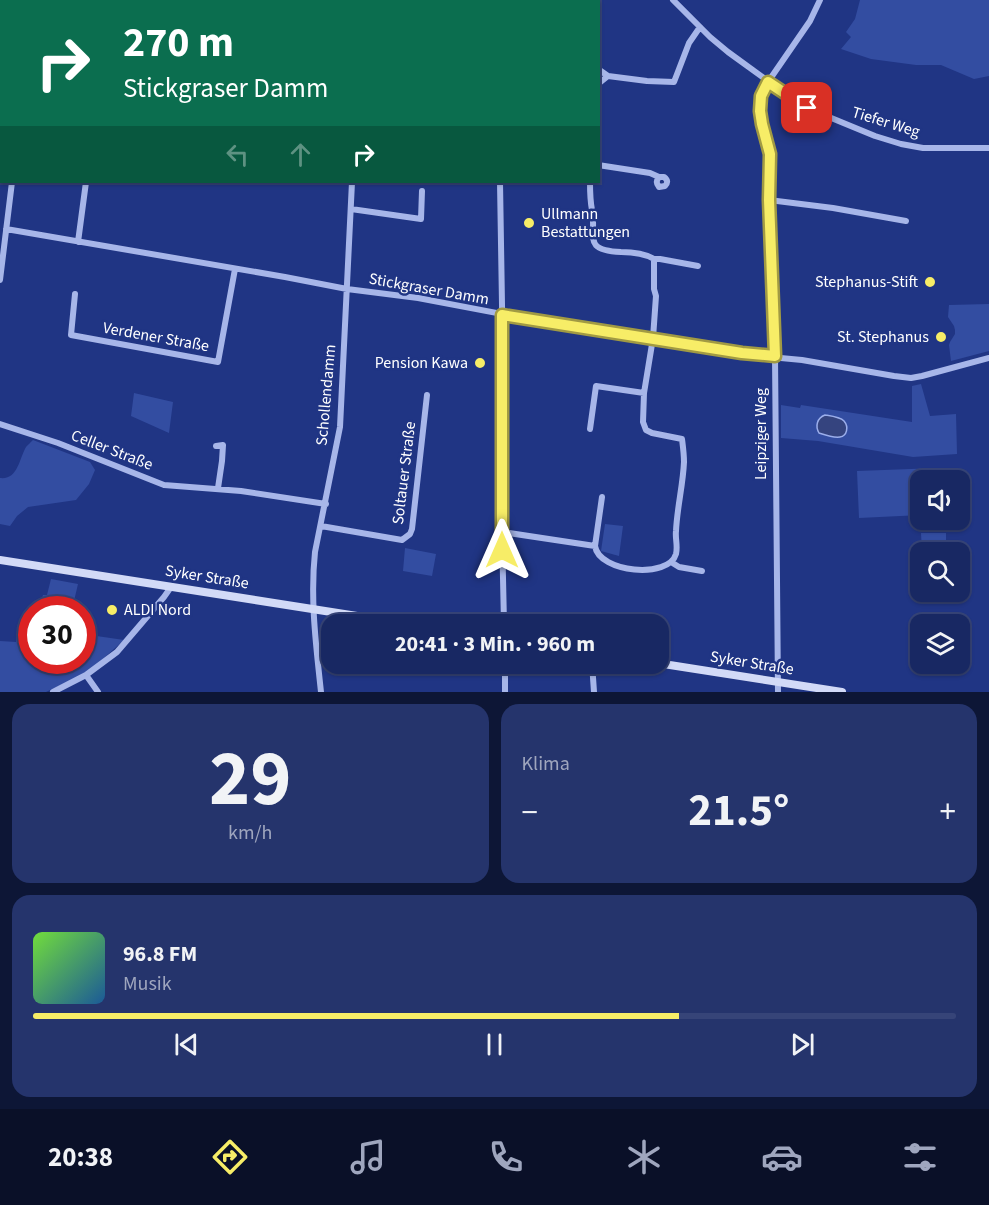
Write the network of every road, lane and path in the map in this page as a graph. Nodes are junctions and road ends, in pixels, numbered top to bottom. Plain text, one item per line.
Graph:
1 (673, 0) edge
2 (820, 0) edge
3 (700, 27) junction
4 (600, 70) edge
5 (608, 76) junction
6 (600, 82) edge
7 (768, 82) junction
8 (989, 148) edge
9 (600, 165) edge
10 (658, 177) dead end
11 (12, 183) edge
12 (86, 183) edge
13 (352, 183) edge
14 (500, 183) edge
15 (590, 183) edge
16 (422, 191) dead end
17 (769, 200) junction
18 (351, 209) junction
19 (906, 221) dead end
20 (6, 230) junction
21 (78, 242) junction
22 (654, 259) junction
23 (698, 266) dead end
24 (235, 269) junction
25 (0, 280) edge
26 (347, 289) junction
27 (75, 294) dead end
28 (502, 315) junction
29 (653, 338) junction
30 (775, 356) junction
31 (989, 358) edge
32 (644, 393) junction
33 (427, 395) dead end
34 (0, 424) edge
35 (590, 429) dead end
36 (216, 446) dead end
37 (218, 488) junction
38 (602, 497) dead end
39 (326, 504) junction
40 (321, 526) junction
41 (502, 532) junction
42 (595, 546) junction
43 (0, 560) edge
44 (670, 562) junction
45 (702, 572) dead end
46 (171, 587) junction
47 (313, 609) junction
48 (345, 614) edge
49 (504, 614) edge
50 (669, 665) edge
51 (505, 674) edge
52 (593, 674) edge
53 (86, 675) junction
54 (778, 682) junction
55 (53, 692) edge
56 (99, 692) edge
57 (321, 692) edge
58 (505, 692) edge
59 (594, 692) edge
60 (778, 692) edge
61 (842, 692) edge

1 - 3 street, Tiefer Weg
2 - 7 street, Leipziger Weg
3 - 5 street
3 - 7 street, Tiefer Weg
4 - 5 street
5 - 6 street
7 - 8 street, Tiefer Weg
7 - 17 street, Leipziger Weg
9 - 10 street
11 - 20 street
12 - 21 street
13 - 18 street, Schollendamm
14 - 28 street
15 - 22 street
16 - 18 street
17 - 19 street
17 - 30 street, Leipziger Weg
18 - 26 street, Schollendamm
20 - 21 street, Stickgraser Damm
20 - 25 street
21 - 24 street, Stickgraser Damm
22 - 23 street
22 - 29 street
24 - 26 street, Stickgraser Damm
24 - 27 street, Verdener Straße
26 - 28 street, Stickgraser Damm
26 - 39 street, Schollendamm
28 - 29 street, Stickgraser Damm
28 - 41 street
29 - 30 street, Stickgraser Damm
29 - 32 street
30 - 31 street, Stickgraser Damm
30 - 54 street, Leipziger Weg
32 - 35 street
32 - 44 street
33 - 40 street, Soltauer Straße
34 - 37 street, Celler Straße
36 - 37 street
37 - 39 street, Celler Straße
38 - 42 street
39 - 40 street, Schollendamm
40 - 47 street, Schollendamm
41 - 42 street
41 - 49 street
42 - 44 street
43 - 46 main road, Syker Straße
44 - 45 street
46 - 47 main road, Syker Straße
46 - 53 street
47 - 48 main road, Syker Straße
47 - 57 street, Schollendamm
50 - 54 main road, Syker Straße
51 - 58 street
52 - 59 street
53 - 55 street
53 - 56 street
54 - 60 street, Leipziger Weg
54 - 61 main road, Syker Straße

